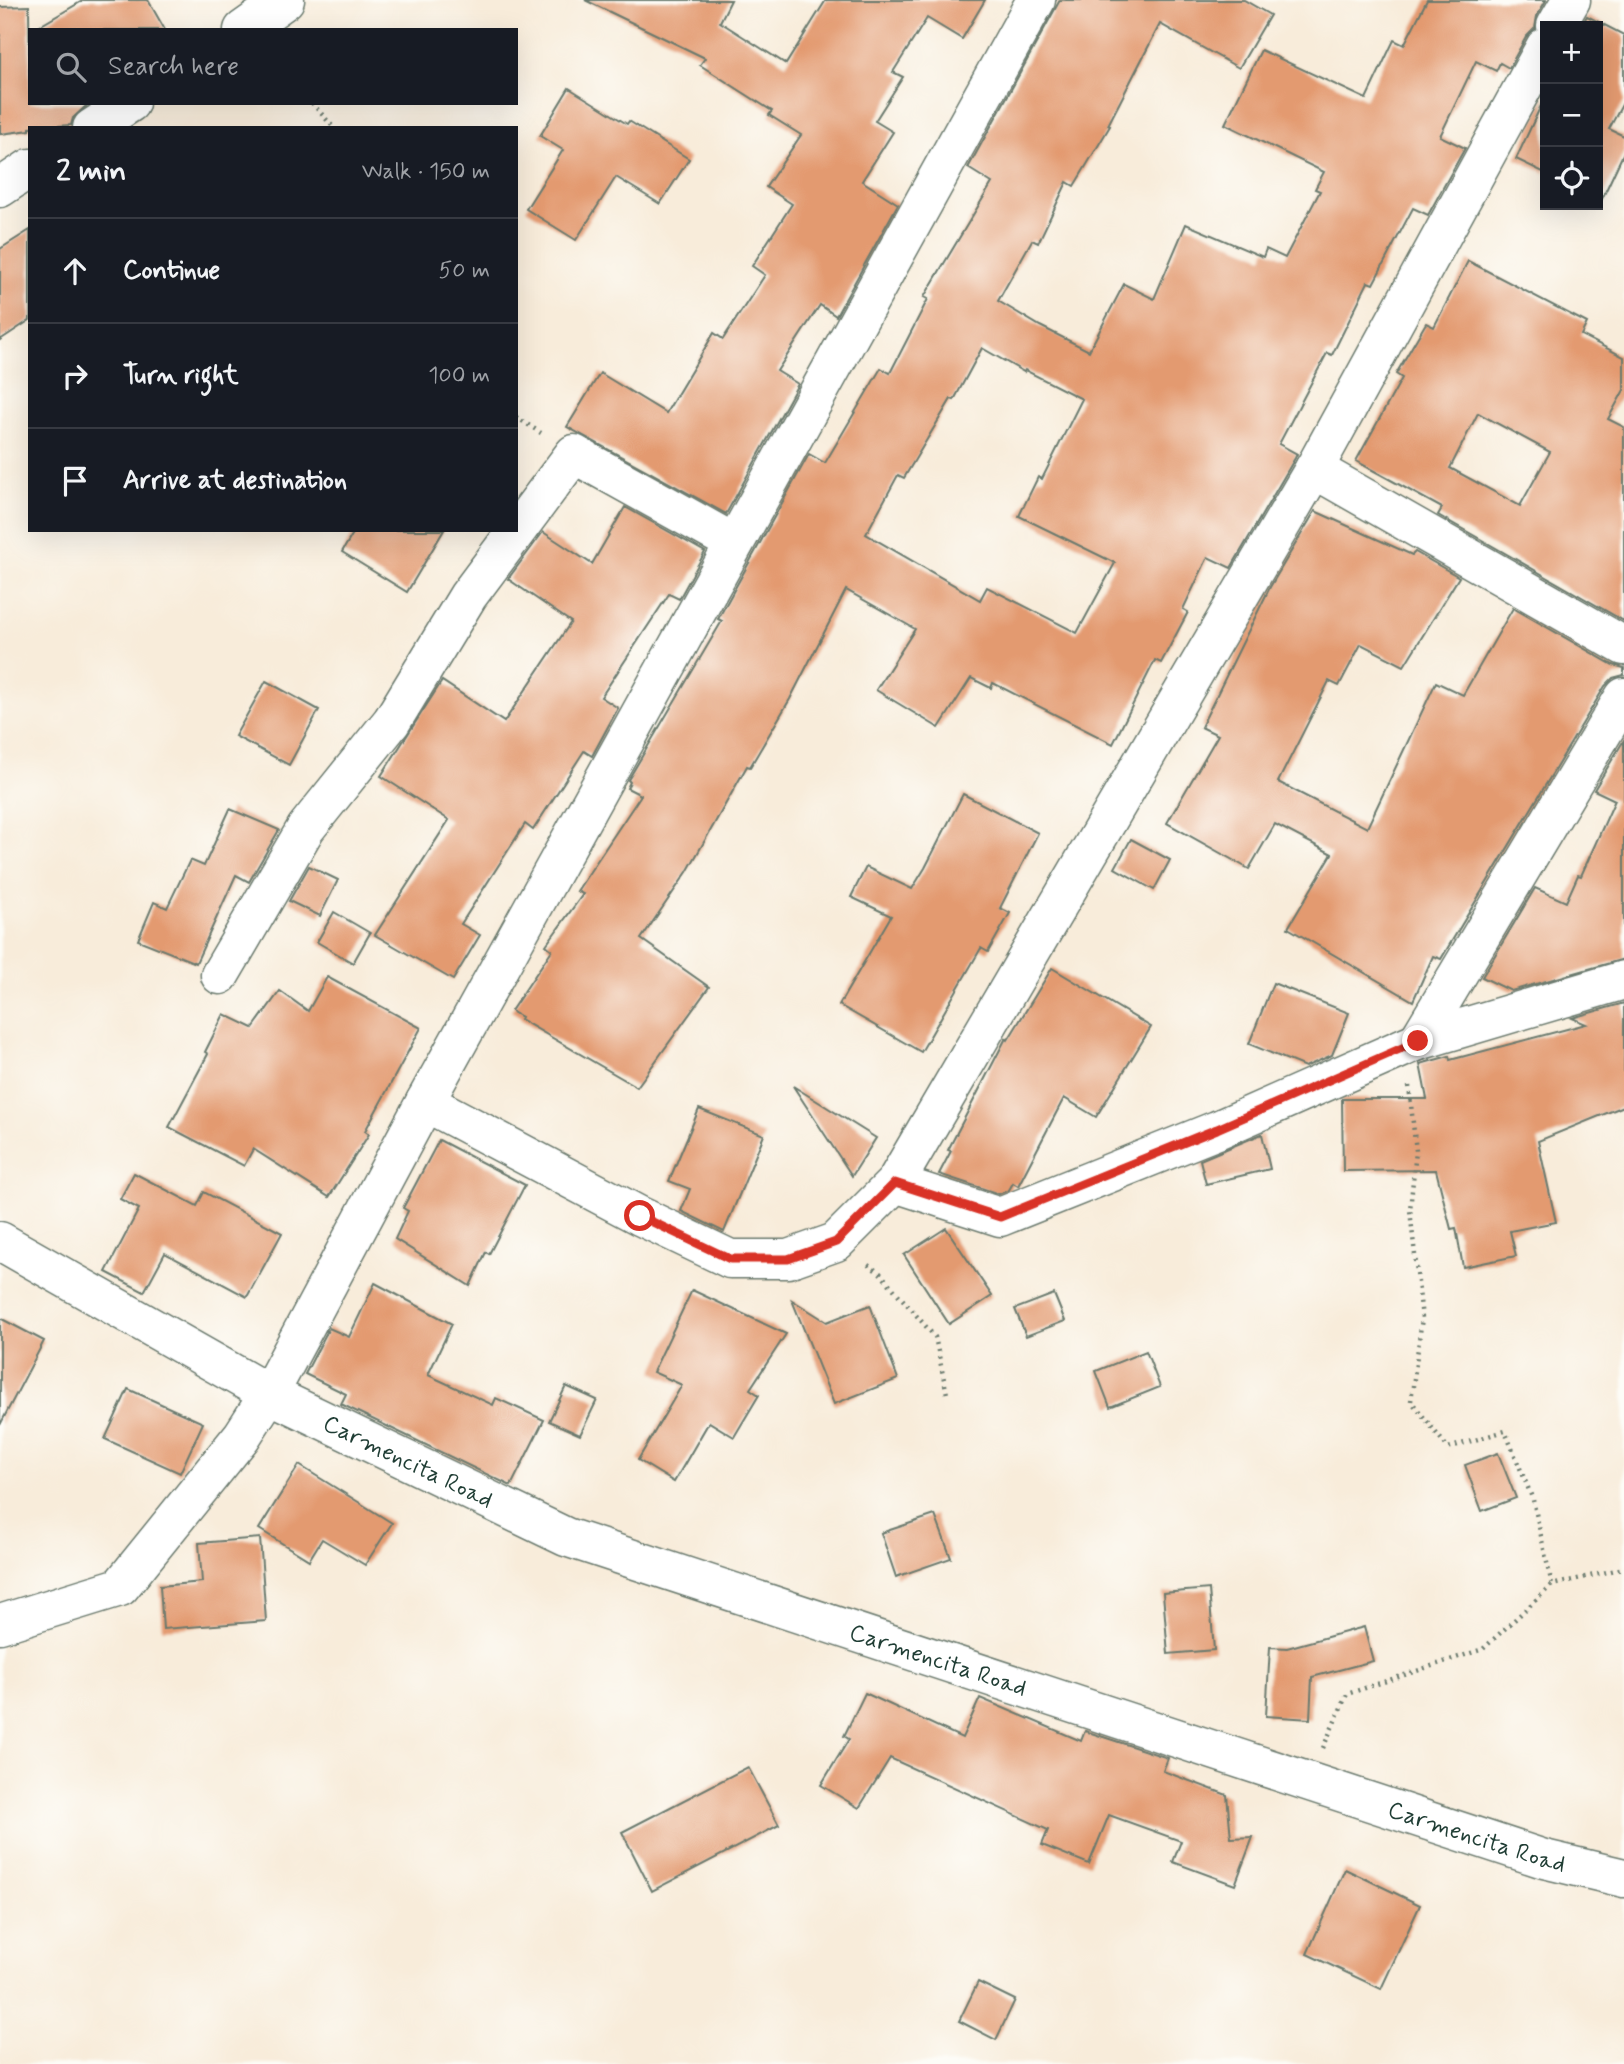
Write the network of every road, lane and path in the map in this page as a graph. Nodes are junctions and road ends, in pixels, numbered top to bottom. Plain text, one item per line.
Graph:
1 (242, 0) edge
2 (285, 0) edge
3 (1036, 0) edge
4 (1571, 0) edge
5 (1559, 21) edge
6 (242, 28) edge
7 (245, 28) edge
8 (1540, 56) edge
9 (127, 105) edge
10 (314, 105) edge
11 (95, 126) edge
12 (332, 126) edge
13 (28, 169) edge
14 (0, 187) edge
15 (1314, 469) junction
16 (518, 529) edge
17 (516, 532) edge
18 (734, 543) junction
19 (1624, 646) edge
20 (1624, 697) edge
21 (220, 975) dead end
22 (1624, 980) edge
23 (1418, 1041) junction
24 (425, 1102) junction
25 (895, 1183) junction
26 (0, 1241) edge
27 (836, 1242) junction
28 (269, 1394) junction
29 (947, 1394) dead end
30 (1624, 1568) edge
31 (1552, 1586) junction
32 (0, 1624) edge
33 (1308, 1781) junction
34 (1624, 1878) edge

1 - 6 street
2 - 7 street
3 - 18 street
4 - 5 street
8 - 15 street
9 - 11 street
10 - 12 path
13 - 14 street
15 - 19 street
15 - 25 street
16 - 18 street
17 - 21 street
18 - 24 street
20 - 23 street
22 - 23 street
23 - 25 street
23 - 31 path
24 - 27 street
24 - 28 street
25 - 27 street
26 - 28 street, Carmencita Road
27 - 29 path
28 - 32 street
28 - 33 street, Carmencita Road
30 - 31 path
31 - 33 path
33 - 34 street, Carmencita Road

